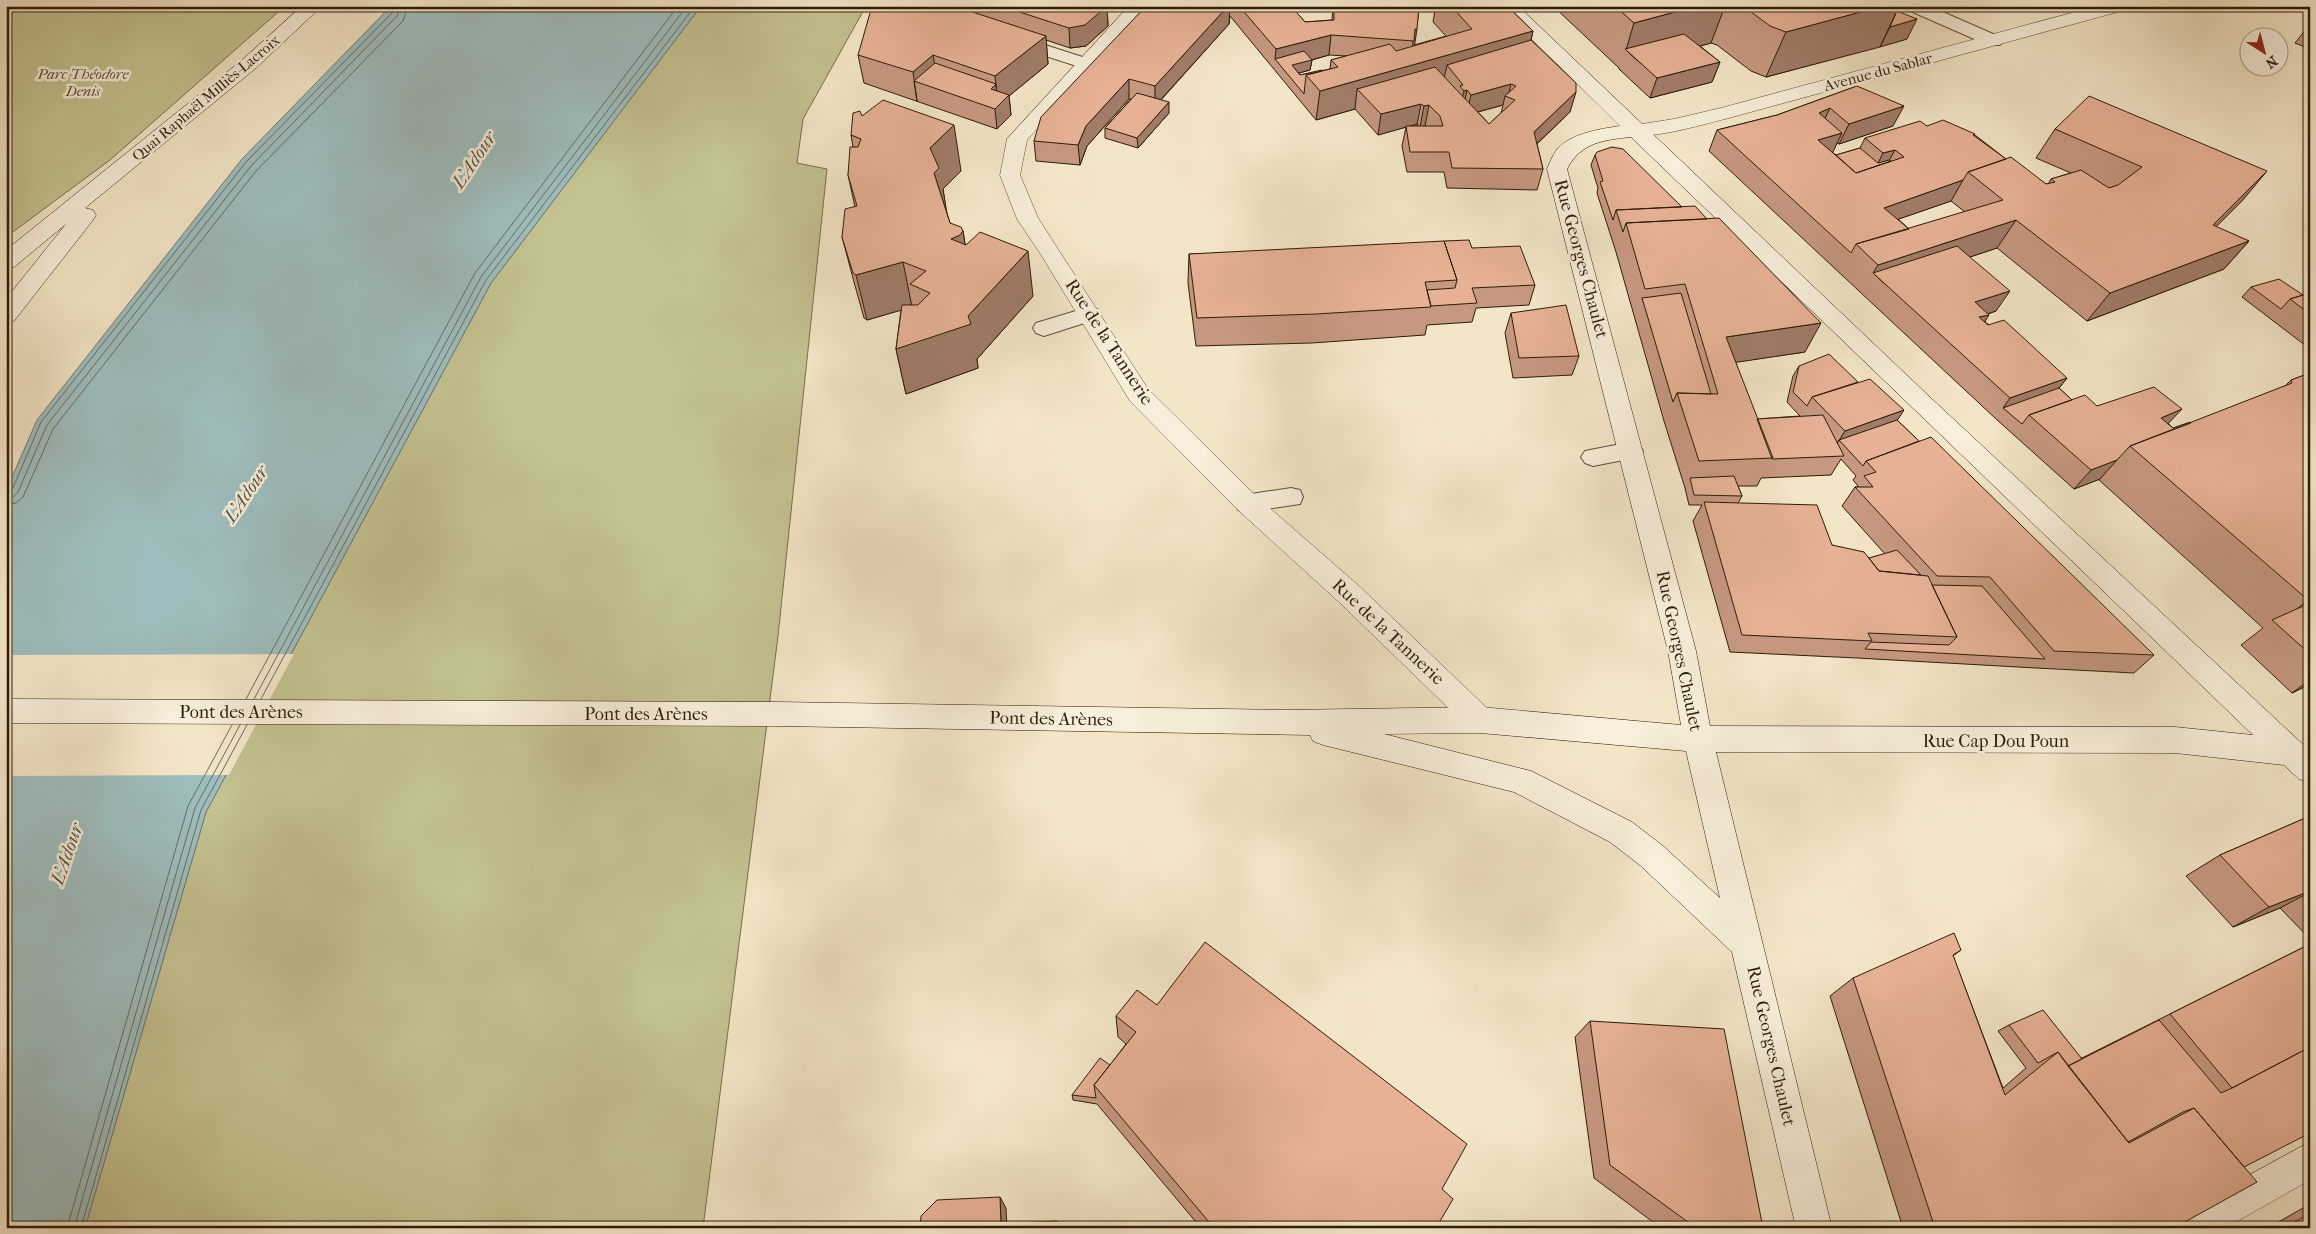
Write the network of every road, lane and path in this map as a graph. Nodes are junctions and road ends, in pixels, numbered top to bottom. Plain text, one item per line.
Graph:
1 (313, 6) edge
2 (1140, 6) edge
3 (1508, 6) edge
4 (1914, 6) edge
5 (2119, 6) edge
6 (997, 34) edge
7 (1994, 41) junction
8 (1086, 64) junction
9 (1636, 130) junction
10 (122, 169) junction
11 (6, 262) edge
12 (1089, 314) junction
13 (6, 315) edge
14 (1044, 328) dead end
15 (1631, 451) junction
16 (1593, 456) dead end
17 (1291, 497) dead end
18 (1247, 503) junction
19 (6, 711) edge
20 (1480, 720) junction
21 (1286, 723) junction
22 (1698, 739) junction
23 (2304, 758) edge
24 (1748, 945) junction
25 (2310, 1160) edge
26 (1814, 1228) edge
27 (2189, 1228) edge

1 - 10 main road, Quai Raphaël Milliès-Lacroix
2 - 8 main road, Rue de la Tannerie
3 - 9 main road
4 - 7 lane
5 - 7 main road, Avenue du Sablar
6 - 8 lane
7 - 9 main road, Avenue du Sablar
8 - 12 main road, Rue de la Tannerie
9 - 15 main road, Rue Georges Chaulet
9 - 23 main road
10 - 11 main road, Quai Raphaël Milliès-Lacroix
10 - 13 main road, Quai Raphaël Milliès-Lacroix
12 - 14 lane
12 - 18 main road, Rue de la Tannerie
15 - 16 lane
15 - 22 main road, Rue Georges Chaulet
17 - 18 lane
18 - 20 main road, Rue de la Tannerie
19 - 21 main road, Pont des Arènes
20 - 21 main road, Rue Cap Dou Poun
20 - 22 main road, Rue Cap Dou Poun
21 - 24 main road
22 - 23 main road, Rue Cap Dou Poun
22 - 24 main road, Rue Georges Chaulet
24 - 26 main road, Rue Georges Chaulet
25 - 27 main road

